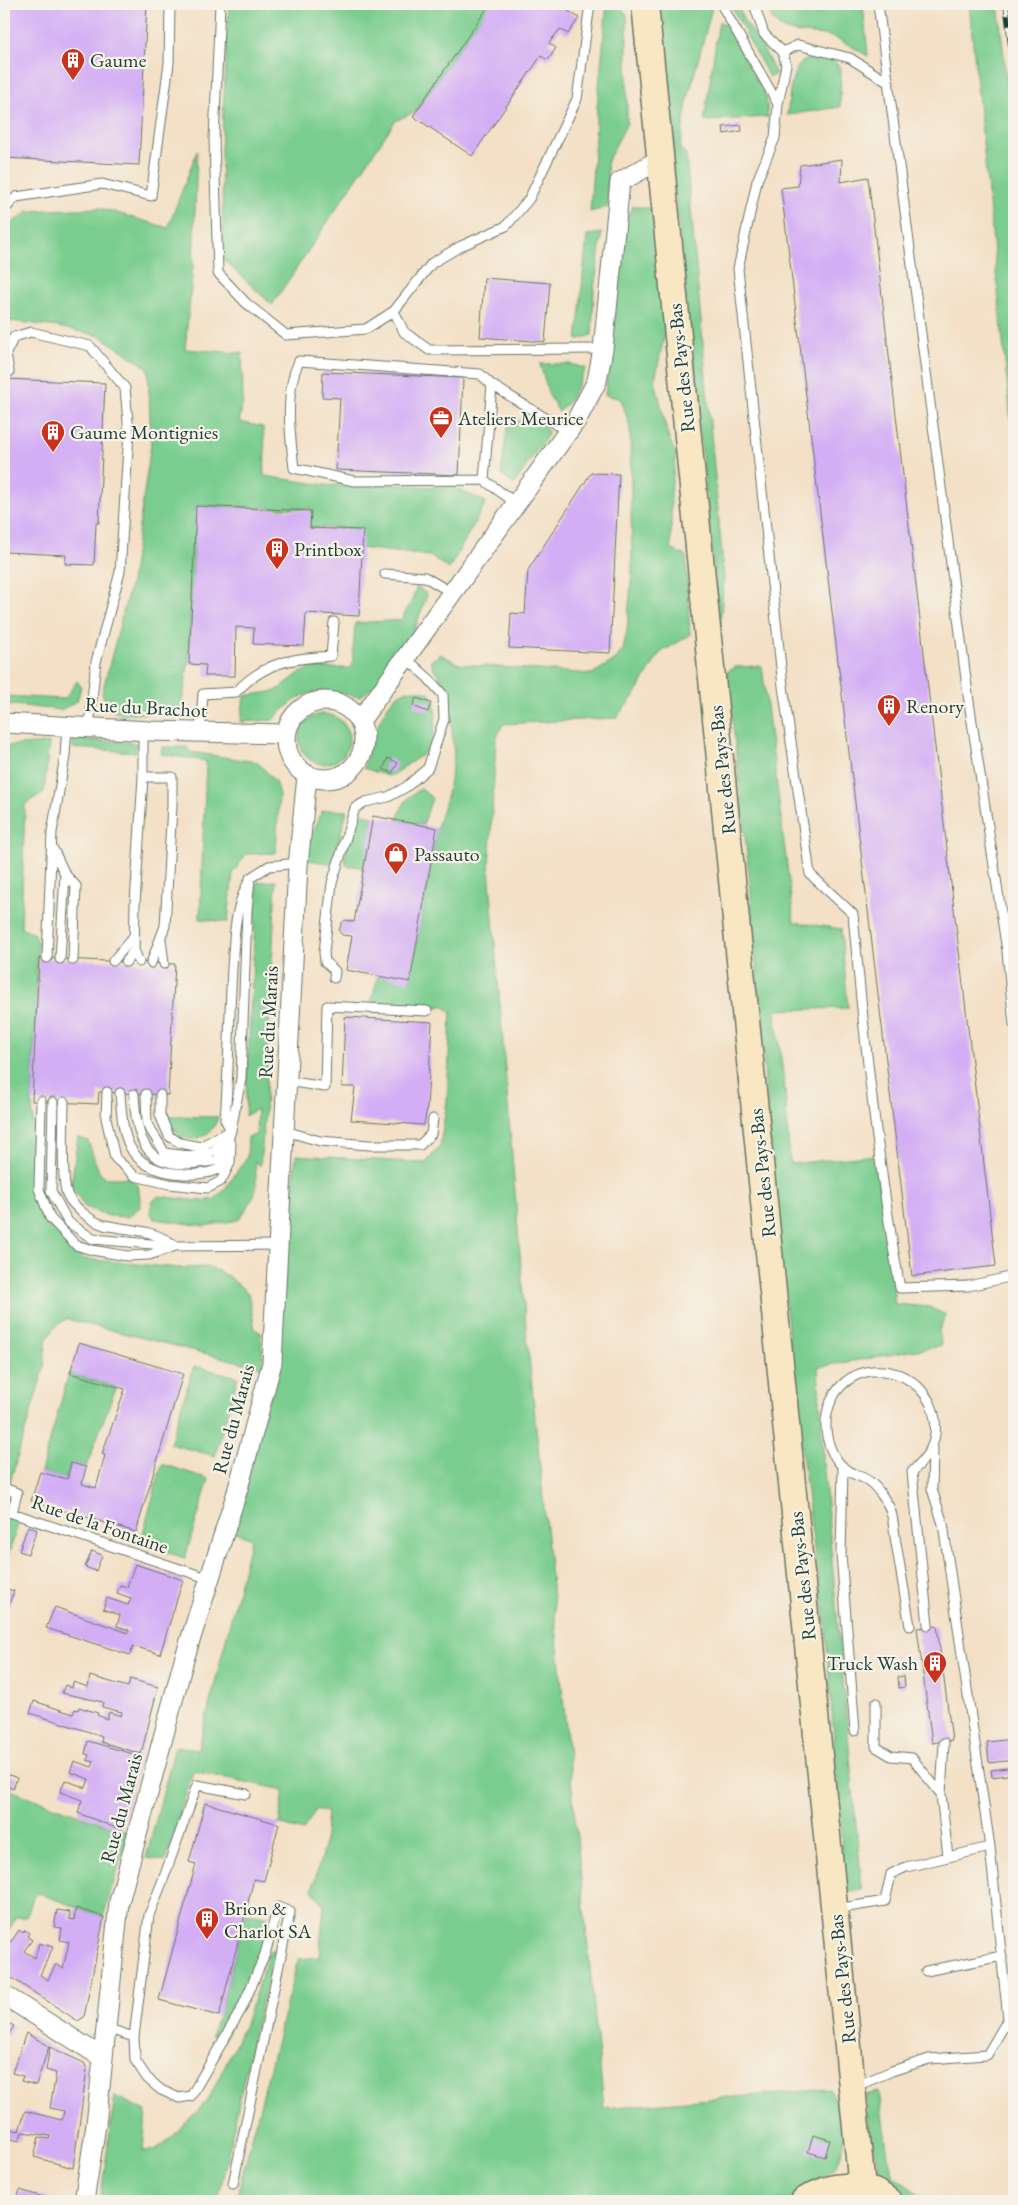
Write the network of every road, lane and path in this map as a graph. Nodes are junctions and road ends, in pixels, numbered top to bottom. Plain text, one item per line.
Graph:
1 (170, 4) edge
2 (220, 4) edge
3 (590, 4) edge
4 (645, 4) edge
5 (721, 4) edge
6 (754, 4) edge
7 (878, 4) edge
8 (783, 52) junction
9 (889, 83) junction
10 (778, 104) junction
11 (660, 159) junction
12 (4, 210) edge
13 (394, 311) junction
14 (603, 348) junction
15 (5, 351) edge
16 (9, 372) dead end
17 (492, 385) junction
18 (568, 432) junction
19 (484, 480) junction
20 (517, 504) junction
21 (385, 574) dead end
22 (452, 593) junction
23 (334, 622) dead end
24 (406, 658) junction
25 (360, 721) junction
26 (4, 723) edge
27 (67, 726) junction
28 (89, 728) junction
29 (143, 731) junction
30 (200, 732) junction
31 (286, 734) junction
32 (307, 776) junction
33 (143, 777) junction
34 (52, 847) junction
35 (298, 863) junction
36 (65, 874) junction
37 (250, 878) junction
38 (134, 936) junction
39 (161, 936) junction
40 (134, 950) junction
41 (47, 958) dead end
42 (60, 959) dead end
43 (73, 960) dead end
44 (113, 961) dead end
45 (126, 962) dead end
46 (139, 962) dead end
47 (151, 963) dead end
48 (164, 964) dead end
49 (334, 978) dead end
50 (427, 1011) dead end
51 (1014, 1024) edge
52 (287, 1080) junction
53 (107, 1092) dead end
54 (120, 1093) dead end
55 (134, 1094) dead end
56 (146, 1094) dead end
57 (160, 1095) dead end
58 (41, 1101) dead end
59 (53, 1102) dead end
60 (64, 1102) dead end
61 (433, 1119) dead end
62 (231, 1130) junction
63 (285, 1131) junction
64 (175, 1246) junction
65 (278, 1246) junction
66 (1014, 1276) edge
67 (933, 1444) junction
68 (843, 1468) junction
69 (4, 1488) edge
70 (210, 1579) junction
71 (910, 1626) dead end
72 (928, 1626) dead end
73 (876, 1703) dead end
74 (855, 1731) dead end
75 (944, 1743) dead end
76 (246, 1794) dead end
77 (941, 1794) junction
78 (990, 1848) junction
79 (948, 1857) junction
80 (835, 1909) junction
81 (1002, 1956) junction
82 (926, 1971) dead end
83 (4, 1995) edge
84 (106, 2028) junction
85 (134, 2038) junction
86 (103, 2058) junction
87 (853, 2088) junction
88 (233, 2184) dead end
89 (862, 2188) junction
90 (84, 2201) edge
91 (804, 2201) edge
92 (888, 2201) edge

1 - 12 lane
2 - 13 lane
3 - 13 lane
4 - 11 street, Rue des Pays-Bas
5 - 10 lane
6 - 8 lane
7 - 9 lane
8 - 9 lane
8 - 10 lane
9 - 51 lane
10 - 66 lane
11 - 14 street
11 - 80 street, Rue des Pays-Bas
13 - 14 lane
14 - 18 street
15 - 16 lane
15 - 28 lane
17 - 18 lane
17 - 19 lane
17 - 19 lane
18 - 20 street
19 - 20 lane
20 - 22 street
21 - 22 lane
22 - 24 street
23 - 30 lane
24 - 25 street
24 - 49 lane
25 - 31 street
25 - 32 street
26 - 27 street, Rue du Brachot
27 - 28 street, Rue du Brachot
27 - 34 lane
28 - 29 street, Rue du Brachot
29 - 30 street, Rue du Brachot
29 - 33 lane
30 - 31 street, Rue du Brachot
31 - 32 street
32 - 35 street, Rue du Marais
33 - 38 lane
33 - 39 lane
34 - 36 lane
34 - 41 lane
35 - 37 lane
35 - 52 street, Rue du Marais
36 - 42 lane
36 - 43 lane
37 - 62 lane
37 - 62 lane
38 - 40 lane
38 - 44 lane
39 - 47 lane
39 - 48 lane
40 - 45 lane
40 - 46 lane
50 - 52 lane
52 - 63 street, Rue du Marais
53 - 62 lane
54 - 62 lane
55 - 62 lane
56 - 62 lane
57 - 62 lane
58 - 64 lane
59 - 64 lane
60 - 64 lane
61 - 63 lane
63 - 65 street, Rue du Marais
64 - 65 lane
65 - 70 street, Rue du Marais
67 - 68 lane
67 - 72 lane
67 - 78 lane
68 - 71 lane
68 - 74 lane
69 - 70 lane, Rue de la Fontaine
70 - 84 street, Rue du Marais
73 - 77 lane
75 - 77 lane
76 - 85 lane
77 - 79 lane
78 - 79 lane
78 - 81 lane
79 - 80 lane
80 - 87 street, Rue des Pays-Bas
81 - 82 lane
81 - 87 lane
83 - 86 street
84 - 85 lane
84 - 86 street, Rue du Marais
85 - 88 lane
86 - 90 street, Rue du Marais
87 - 89 street, Rue des Pays-Bas
89 - 91 street
89 - 92 street

